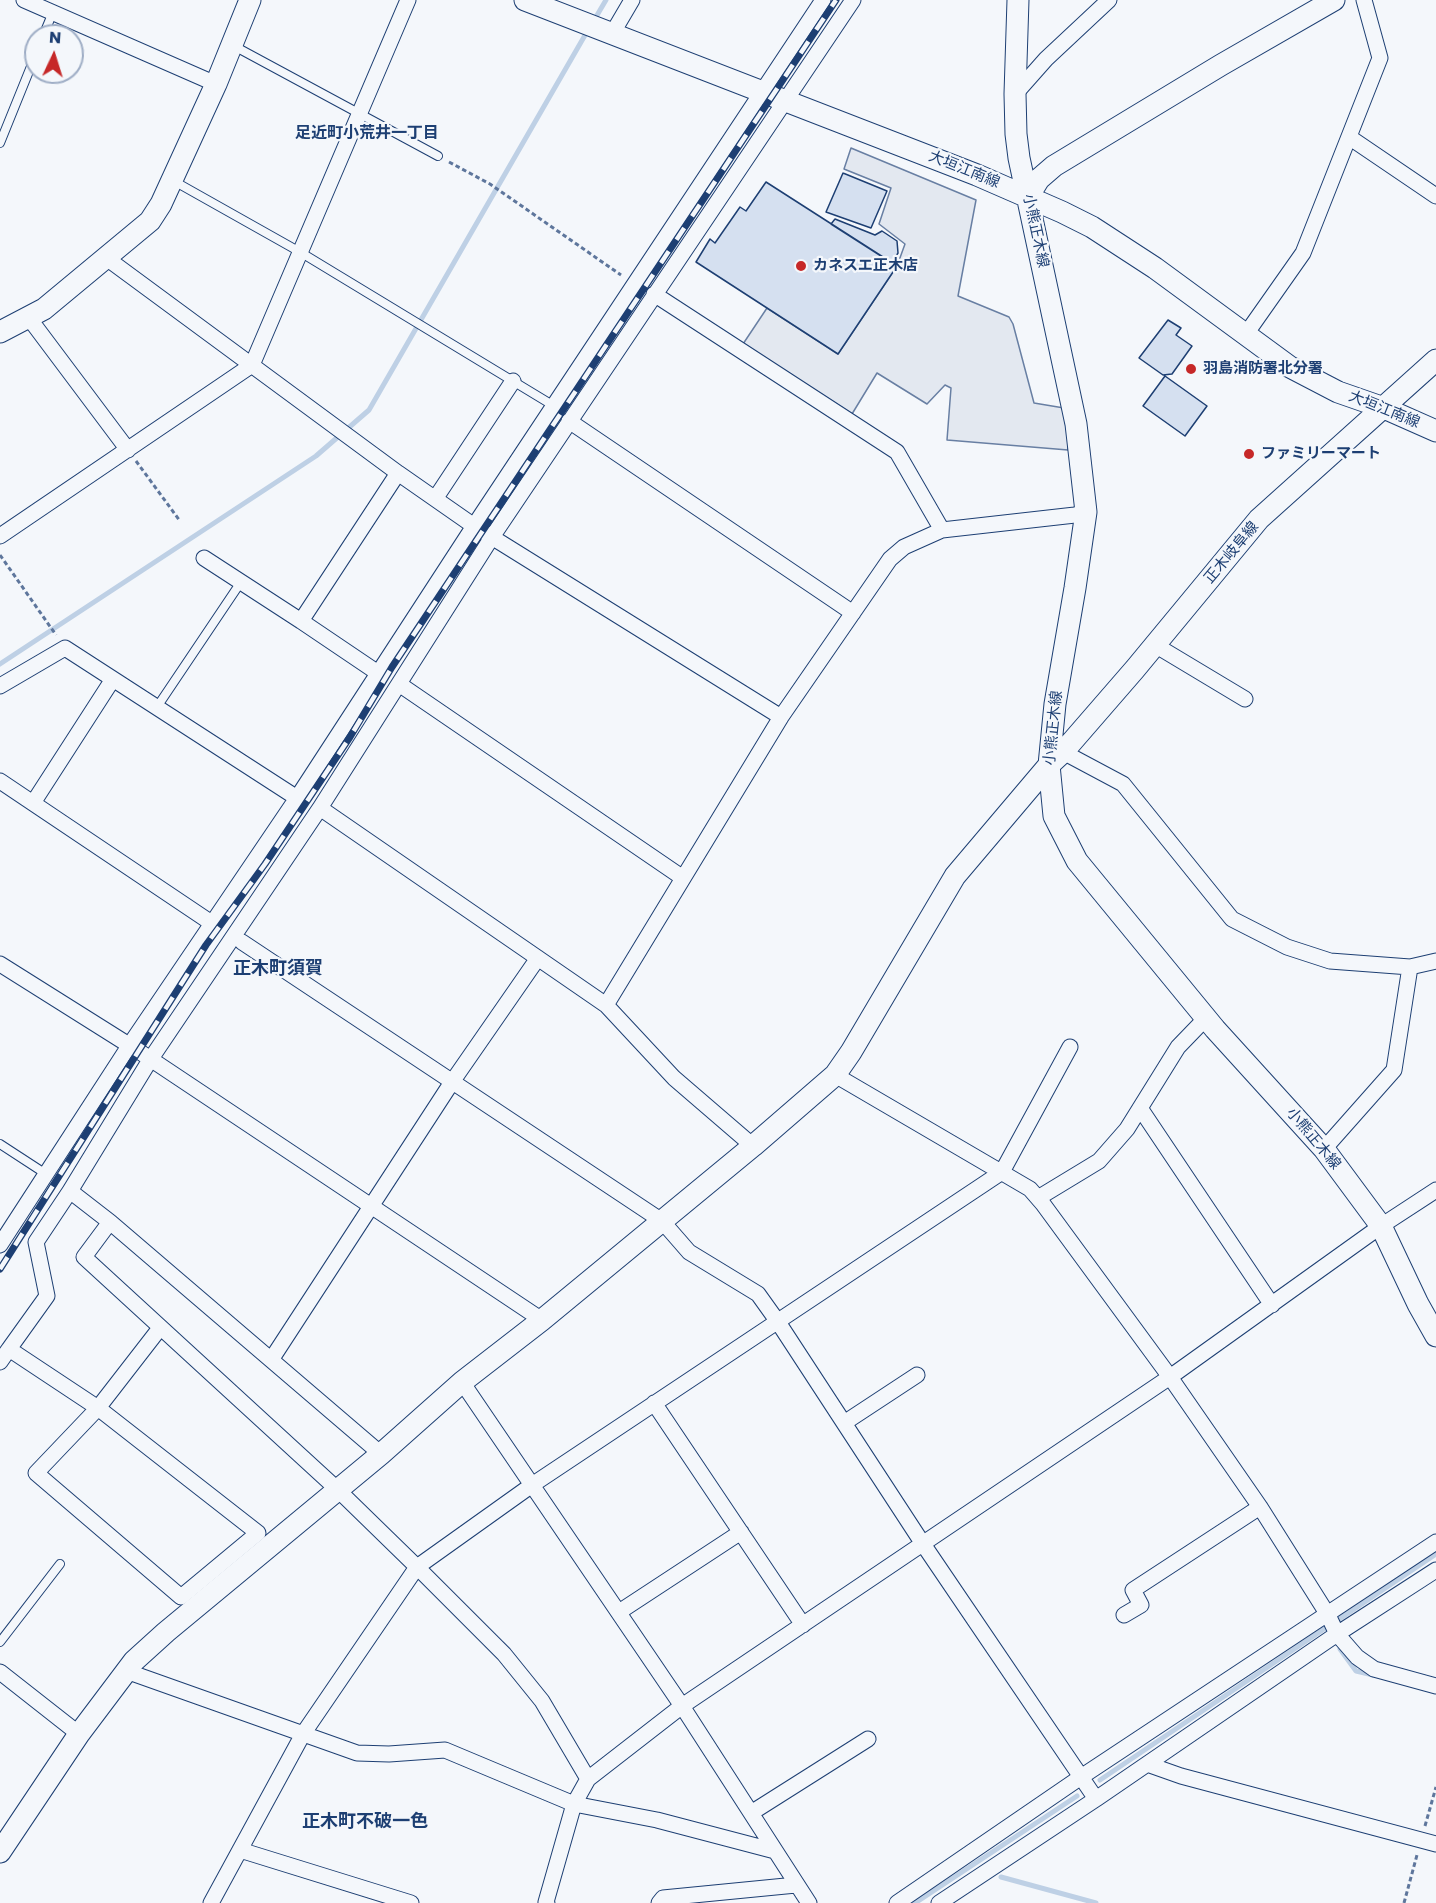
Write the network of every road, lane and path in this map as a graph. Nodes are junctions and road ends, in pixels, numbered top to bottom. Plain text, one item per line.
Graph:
1 (24, 0) edge
2 (250, 0) edge
3 (408, 0) edge
4 (525, 0) edge
5 (632, 0) edge
6 (823, 0) edge
7 (853, 0) edge
8 (1018, 0) edge
9 (1109, 0) edge
10 (1334, 0) edge
11 (1364, 0) edge
12 (56, 6) edge
13 (48, 24) edge
14 (612, 34) junction
15 (231, 45) junction
16 (24, 84) edge
17 (216, 84) junction
18 (763, 92) junction
19 (1015, 94) junction
20 (784, 100) junction
21 (359, 114) junction
22 (1349, 137) junction
23 (0, 143) edge
24 (438, 156) joint
25 (171, 179) junction
26 (1436, 196) edge
27 (1028, 197) junction
28 (300, 252) junction
29 (105, 257) junction
30 (635, 284) junction
31 (654, 294) junction
32 (29, 318) junction
33 (0, 332) edge
34 (1246, 334) junction
35 (1436, 360) edge
36 (252, 366) junction
37 (513, 381) junction
38 (554, 406) junction
39 (1384, 408) junction
40 (569, 421) junction
41 (1436, 431) edge
42 (128, 450) junction
43 (398, 473) junction
44 (435, 499) junction
45 (1086, 512) junction
46 (180, 520) dead end
47 (474, 526) junction
48 (942, 530) junction
49 (0, 536) edge
50 (492, 537) junction
51 (0, 555) edge
52 (204, 558) dead end
53 (241, 582) junction
54 (853, 613) junction
55 (302, 621) junction
56 (1155, 645) junction
57 (65, 648) junction
58 (378, 673) junction
59 (113, 679) junction
60 (399, 684) junction
61 (0, 686) edge
62 (1245, 699) dead end
63 (157, 707) junction
64 (781, 717) junction
65 (1056, 759) junction
66 (0, 781) edge
67 (297, 798) junction
68 (33, 803) junction
69 (320, 808) junction
70 (683, 878) junction
71 (213, 924) junction
72 (242, 942) dead end
73 (538, 958) junction
74 (1436, 961) edge
75 (0, 964) edge
76 (1410, 968) junction
77 (606, 1005) junction
78 (1206, 1018) junction
79 (129, 1046) junction
80 (1070, 1047) dead end
81 (150, 1060) junction
82 (835, 1075) junction
83 (452, 1082) junction
84 (1140, 1108) junction
85 (0, 1144) edge
86 (753, 1146) junction
87 (1324, 1149) junction
88 (1002, 1172) junction
89 (46, 1174) junction
90 (1436, 1190) edge
91 (70, 1191) junction
92 (1038, 1198) junction
93 (371, 1206) junction
94 (662, 1221) junction
95 (110, 1222) junction
96 (1382, 1226) junction
97 (0, 1245) edge
98 (1272, 1305) junction
99 (1429, 1308) edge
100 (542, 1320) junction
101 (778, 1322) junction
102 (160, 1328) junction
103 (1436, 1336) edge
104 (9, 1349) junction
105 (271, 1360) junction
106 (0, 1362) edge
107 (917, 1374) dead end
108 (1170, 1377) junction
109 (462, 1382) junction
110 (654, 1403) junction
111 (98, 1408) junction
112 (844, 1424) junction
113 (381, 1454) junction
114 (532, 1485) junction
115 (338, 1490) junction
116 (1260, 1507) junction
117 (741, 1532) junction
118 (1436, 1542) edge
119 (923, 1544) junction
120 (60, 1564) dead end
121 (417, 1567) junction
122 (1436, 1570) edge
123 (619, 1612) junction
124 (1124, 1615) dead end
125 (1328, 1615) junction
126 (803, 1624) junction
127 (1337, 1634) junction
128 (0, 1642) edge
129 (126, 1671) junction
130 (0, 1672) edge
131 (1436, 1686) edge
132 (682, 1706) junction
133 (80, 1734) junction
134 (303, 1734) junction
135 (868, 1738) dead end
136 (1147, 1764) junction
137 (1082, 1777) junction
138 (588, 1779) junction
139 (1096, 1799) junction
140 (574, 1804) junction
141 (751, 1813) junction
142 (1436, 1844) edge
143 (240, 1850) junction
144 (775, 1851) junction
145 (0, 1852) edge
146 (796, 1885) junction
147 (391, 1900) edge
148 (212, 1903) edge
149 (411, 1903) edge
150 (548, 1903) edge
151 (658, 1903) edge
152 (809, 1903) edge
153 (897, 1903) edge
154 (939, 1903) edge

1 - 12 street
2 - 15 street
3 - 21 street
4 - 14 street, 大垣江南線
5 - 14 street
6 - 18 street
7 - 20 street
8 - 19 street, 小熊正木線
9 - 19 street
10 - 27 street
11 - 22 street
12 - 13 lane
12 - 17 street
14 - 18 street, 大垣江南線
15 - 17 street
15 - 21 lane
16 - 23 lane
17 - 25 street
18 - 20 street, 大垣江南線
18 - 30 street
19 - 27 street, 小熊正木線
20 - 27 street, 大垣江南線
20 - 31 street
21 - 24 lane
21 - 28 street
22 - 26 street
22 - 34 street
24 - 30 path
25 - 28 lane
25 - 29 street
27 - 34 street, 大垣江南線
27 - 45 street, 小熊正木線
28 - 36 street
28 - 37 lane
29 - 32 street
29 - 36 street
30 - 38 street
31 - 40 street
31 - 48 street
32 - 33 street
32 - 42 street
34 - 39 street, 大垣江南線
35 - 39 street, 正木岐阜線
36 - 42 street
36 - 43 street
37 - 38 lane
37 - 44 street
38 - 47 street
39 - 41 street, 大垣江南線
39 - 56 street, 正木岐阜線
40 - 50 street
40 - 54 street
42 - 46 path
42 - 49 street
43 - 44 street
43 - 55 street
44 - 47 street
45 - 48 street
45 - 65 street, 小熊正木線
47 - 50 street
47 - 58 street
48 - 54 street
50 - 60 street
50 - 64 street
51 - 57 path
52 - 53 street
53 - 55 street
53 - 63 lane
54 - 64 street
55 - 58 street
56 - 62 street
56 - 65 street, 正木岐阜線
57 - 59 street
57 - 61 street
58 - 67 street
59 - 63 street
59 - 68 street
60 - 69 street
60 - 70 street
63 - 67 street
64 - 70 street
65 - 76 street
65 - 78 street, 小熊正木線
65 - 82 street, 正木岐阜線
66 - 68 street
67 - 71 street
68 - 71 street
69 - 73 street
69 - 81 street
70 - 77 street
71 - 79 street
72 - 83 street
73 - 77 street
73 - 83 street
74 - 76 street
75 - 79 street
76 - 87 street
77 - 86 street
78 - 84 street
78 - 87 street, 小熊正木線
79 - 81 street
79 - 89 street
80 - 88 street
81 - 91 street
81 - 93 street
82 - 86 street, 正木岐阜線
82 - 88 street
83 - 93 street
83 - 94 street
84 - 92 street
84 - 98 street
85 - 89 lane
86 - 94 street, 正木岐阜線
87 - 96 street, 小熊正木線
88 - 92 street
88 - 101 street
89 - 97 street
90 - 96 street
91 - 95 street
91 - 104 street
92 - 108 street
93 - 100 street
93 - 105 street
94 - 100 street, 正木岐阜線
94 - 101 street
95 - 102 street
95 - 105 street
96 - 98 street
96 - 99 street, 小熊正木線
98 - 108 street
99 - 103 street, 小熊正木線
100 - 109 street, 正木岐阜線
101 - 110 street
101 - 112 street
102 - 111 street
102 - 115 street
104 - 106 street
104 - 111 street
105 - 113 street
107 - 112 street
108 - 116 street
108 - 119 street
109 - 113 street, 正木岐阜線
109 - 114 street
110 - 114 street
110 - 117 street
111 - 111 street
112 - 119 street
113 - 115 street, 正木岐阜線
114 - 121 street
114 - 123 street
115 - 121 street
115 - 129 street, 正木岐阜線
116 - 124 street
116 - 125 street
117 - 123 street
117 - 126 street
118 - 125 street
119 - 126 street
119 - 137 street
120 - 128 lane
121 - 134 street
121 - 138 street
122 - 127 street
123 - 132 street
125 - 127 street
125 - 137 street
126 - 132 street
127 - 131 street
127 - 136 street
129 - 133 street, 正木岐阜線
129 - 134 street
130 - 133 street
132 - 138 street
132 - 141 street
133 - 145 street, 正木岐阜線
134 - 140 street
134 - 143 street
135 - 141 street
136 - 139 street
136 - 142 street
137 - 139 street
137 - 153 street
138 - 140 street
139 - 154 street
140 - 144 street
140 - 150 street
141 - 144 street
143 - 147 street
143 - 148 street
144 - 146 street
146 - 151 street
146 - 152 street
147 - 149 street

